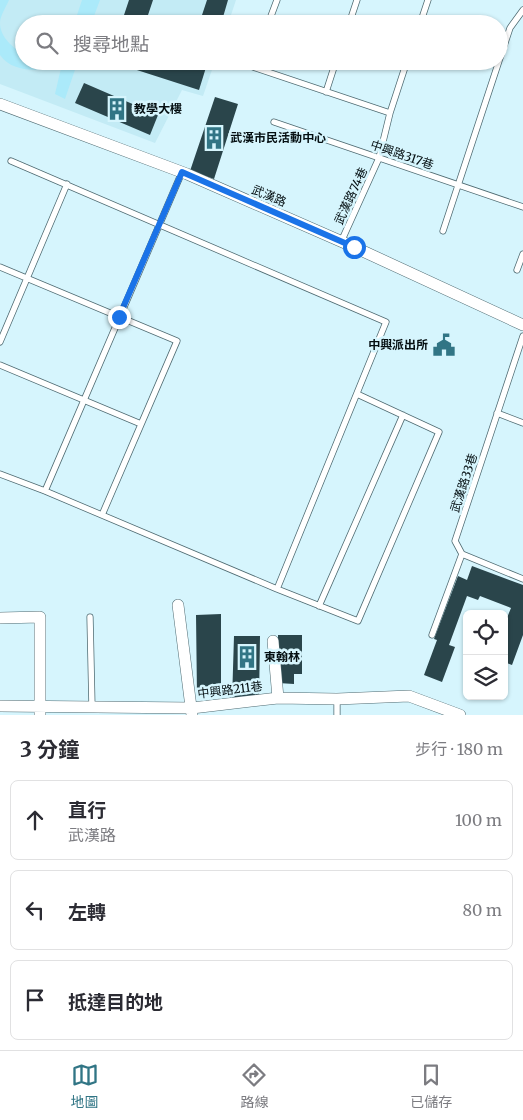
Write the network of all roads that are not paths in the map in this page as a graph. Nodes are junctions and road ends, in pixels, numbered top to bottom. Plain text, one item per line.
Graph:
1 (277, 0) edge
2 (357, 0) edge
3 (428, 0) edge
4 (523, 10) edge
5 (271, 15) edge
6 (352, 15) edge
7 (423, 15) edge
8 (508, 34) edge
9 (269, 70) edge
10 (333, 70) edge
11 (404, 70) edge
12 (496, 70) edge
13 (326, 92) junction
14 (0, 104) edge
15 (390, 113) junction
16 (274, 122) dead end
17 (379, 158) junction
18 (11, 161) dead end
19 (182, 172) junction
20 (67, 184) junction
21 (458, 185) junction
22 (523, 207) edge
23 (159, 225) junction
24 (443, 230) dead end
25 (341, 242) junction
26 (523, 254) edge
27 (0, 267) edge
28 (517, 270) dead end
29 (27, 279) junction
30 (119, 317) junction
31 (523, 325) edge
32 (523, 336) edge
33 (0, 342) edge
34 (0, 365) edge
35 (357, 394) junction
36 (84, 399) junction
37 (497, 413) junction
38 (403, 415) junction
39 (523, 423) edge
40 (141, 424) junction
41 (0, 474) edge
42 (45, 491) junction
43 (102, 515) junction
44 (462, 554) junction
45 (523, 579) edge
46 (277, 589) junction
47 (178, 605) dead end
48 (319, 606) junction
49 (90, 617) dead end
50 (0, 618) edge
51 (432, 635) dead end
52 (273, 641) dead end
53 (278, 698) junction
54 (337, 699) junction
55 (0, 706) edge
56 (92, 707) junction
57 (40, 711) edge
58 (192, 712) edge
59 (337, 715) edge
60 (460, 715) edge

1 - 5 lane
2 - 6 lane
3 - 7 lane
4 - 8 lane
9 - 13 lane
10 - 13 lane
11 - 15 lane, 武漢路74巷
12 - 21 lane
13 - 15 lane
14 - 19 street, 武漢路
15 - 17 lane, 武漢路74巷
16 - 17 lane, 中興路317巷
17 - 21 lane, 中興路317巷
17 - 25 lane, 武漢路74巷
18 - 20 lane
19 - 23 lane
19 - 25 street, 武漢路
20 - 23 lane
20 - 29 lane
21 - 22 lane, 中興路317巷
21 - 24 lane
23 - 30 lane
23 - 35 lane
25 - 31 street, 武漢路
26 - 28 lane
27 - 29 lane
29 - 30 lane
29 - 33 lane
30 - 36 lane
30 - 40 lane
32 - 37 lane, 武漢路33巷
34 - 36 lane
35 - 38 lane
35 - 46 lane
36 - 40 lane
36 - 42 lane
37 - 39 lane
37 - 44 lane, 武漢路33巷
38 - 48 lane
38 - 48 lane
40 - 43 lane
41 - 42 lane
42 - 43 lane
43 - 46 lane
44 - 45 lane
44 - 51 lane, 武漢路33巷
46 - 48 lane
47 - 58 street
49 - 56 lane
50 - 57 street
52 - 53 street
53 - 54 street, 中興路211巷
53 - 58 street, 中興路211巷
54 - 59 lane
54 - 60 street, 中興路211巷
55 - 57 street, 中興路211巷
56 - 57 street, 中興路211巷
56 - 58 street, 中興路211巷

